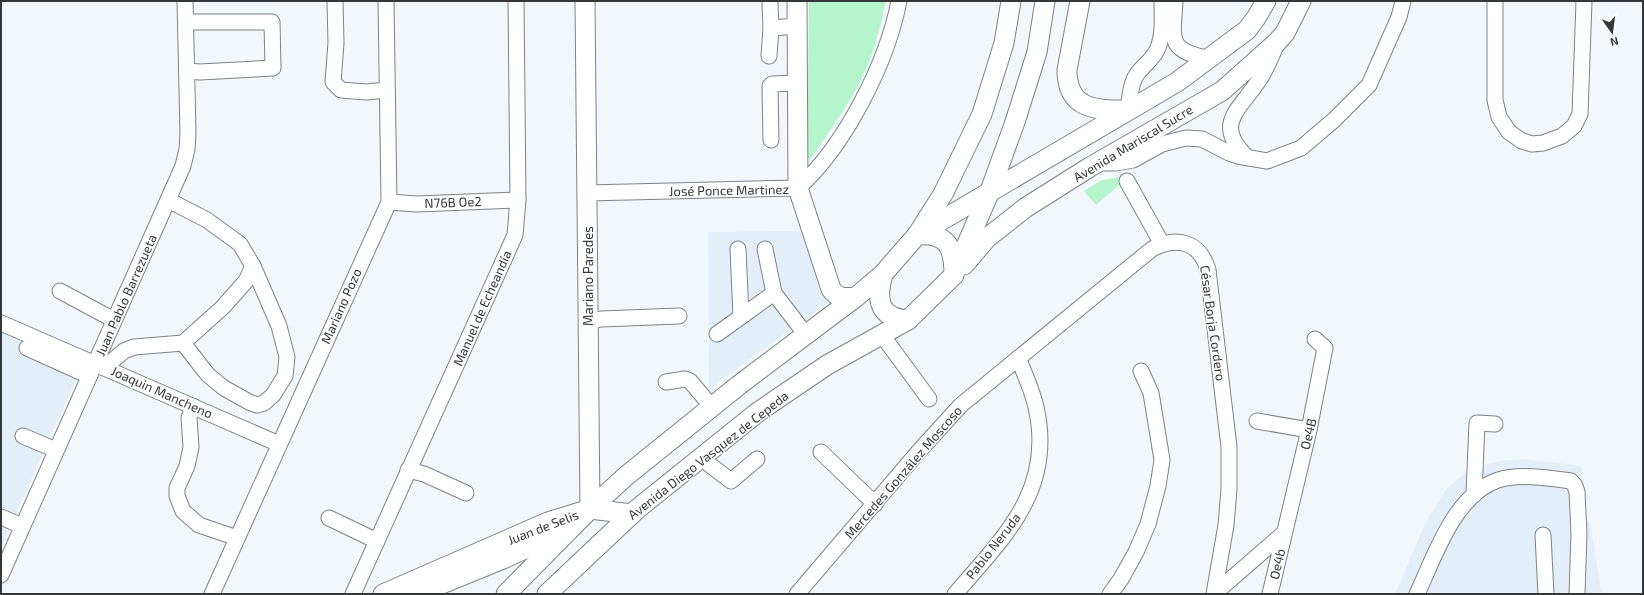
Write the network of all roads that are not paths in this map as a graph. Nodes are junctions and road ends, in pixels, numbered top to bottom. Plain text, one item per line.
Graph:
1 (185, 1) edge
2 (335, 1) edge
3 (386, 1) edge
4 (516, 1) edge
5 (585, 1) edge
6 (797, 1) edge
7 (899, 1) edge
8 (1011, 1) edge
9 (1045, 1) edge
10 (1080, 1) edge
11 (1162, 1) edge
12 (1175, 1) edge
13 (1266, 1) edge
14 (1301, 1) edge
15 (1403, 1) edge
16 (1495, 1) edge
17 (1584, 1) edge
18 (770, 4) dead end
19 (186, 22) junction
20 (798, 26) junction
21 (771, 28) junction
22 (1277, 42) junction
23 (769, 56) dead end
24 (1210, 59) junction
25 (187, 71) junction
26 (798, 83) junction
27 (387, 90) junction
28 (1128, 110) junction
29 (771, 140) dead end
30 (1248, 158) junction
31 (1097, 163) junction
32 (1127, 181) dead end
33 (798, 188) junction
34 (990, 191) junction
35 (587, 194) junction
36 (168, 200) junction
37 (518, 200) junction
38 (389, 202) junction
39 (917, 235) junction
40 (1162, 244) junction
41 (738, 249) dead end
42 (765, 249) dead end
43 (253, 266) junction
44 (883, 274) junction
45 (954, 276) junction
46 (60, 291) dead end
47 (774, 293) junction
48 (856, 297) junction
49 (679, 316) dead end
50 (741, 317) junction
51 (114, 320) junction
52 (908, 320) junction
53 (588, 322) junction
54 (1, 323) edge
55 (717, 334) dead end
56 (806, 335) junction
57 (882, 335) junction
58 (1315, 339) dead end
59 (184, 343) junction
60 (27, 348) dead end
61 (1018, 358) junction
62 (96, 369) junction
63 (1141, 372) dead end
64 (666, 382) dead end
65 (929, 399) dead end
66 (193, 406) junction
67 (712, 407) junction
68 (1257, 421) dead end
69 (1495, 424) dead end
70 (1309, 430) junction
71 (23, 436) dead end
72 (279, 444) junction
73 (56, 450) junction
74 (822, 452) dead end
75 (701, 458) junction
76 (757, 458) dead end
77 (408, 470) junction
78 (466, 493) dead end
79 (1474, 495) junction
80 (875, 504) junction
81 (590, 509) junction
82 (632, 514) junction
83 (1, 517) edge
84 (329, 518) dead end
85 (22, 526) junction
86 (1284, 533) junction
87 (1543, 535) dead end
88 (237, 538) junction
89 (377, 541) junction
90 (503, 559) junction
91 (1, 575) edge
92 (426, 586) edge
93 (510, 589) edge
94 (212, 594) edge
95 (353, 594) edge
96 (383, 594) edge
97 (547, 594) edge
98 (798, 594) edge
99 (955, 594) edge
100 (1110, 594) edge
101 (1215, 594) edge
102 (1270, 594) edge
103 (1417, 594) edge
104 (1546, 594) edge
105 (1577, 594) edge

1 - 19 street, Juan Pablo Barrezueta
2 - 27 street
3 - 27 street, Mariano Pozo
4 - 37 street, Manuel de Echeandía
5 - 35 main road, Mariano Paredes
6 - 20 main road
7 - 33 street, José Ponce Martinez
8 - 39 main road
9 - 34 main road, Avenida Diego Vasquez de Cepeda
10 - 28 main road
11 - 28 street
12 - 24 street
13 - 24 main road
14 - 22 main road, Avenida Mariscal Sucre
15 - 30 street
16 - 17 street
18 - 21 street
19 - 25 street, Juan Pablo Barrezueta
19 - 25 street
20 - 21 street
20 - 26 main road
21 - 23 street
22 - 30 street
22 - 31 main road, Avenida Mariscal Sucre
24 - 28 main road
25 - 36 street, Juan Pablo Barrezueta
26 - 29 street
26 - 33 main road
27 - 38 street, Mariano Pozo
28 - 34 main road
30 - 31 street
31 - 45 main road, Avenida Mariscal Sucre
32 - 40 street
33 - 35 street, José Ponce Martinez
33 - 48 main road
34 - 39 main road
34 - 45 main road, Avenida Diego Vasquez de Cepeda
35 - 53 main road, Mariano Paredes
36 - 43 street
36 - 51 street, Juan Pablo Barrezueta
37 - 38 street, N76B Oe2
37 - 77 street, Manuel de Echeandía
38 - 72 street, Mariano Pozo
39 - 44 main road
39 - 45 main road
40 - 61 street, César Borja Cordero
40 - 101 street, César Borja Cordero
41 - 50 street
42 - 47 street
43 - 59 street
43 - 59 street
44 - 48 main road
44 - 52 main road
45 - 52 main road, Avenida Diego Vasquez de Cepeda
46 - 51 street
47 - 50 street
47 - 56 street
48 - 56 main road
49 - 53 street
50 - 55 street
51 - 62 street, Juan Pablo Barrezueta
52 - 57 main road, Avenida Diego Vasquez de Cepeda
53 - 81 main road, Mariano Paredes
54 - 62 street, Joaquin Mancheno
56 - 67 main road
57 - 65 street
57 - 75 main road, Avenida Diego Vasquez de Cepeda
58 - 70 street, Oe4B
59 - 62 street
60 - 62 street
61 - 80 street, Mercedes González Moscoso
61 - 99 street, Pablo Neruda
62 - 66 street, Joaquin Mancheno
62 - 73 street, Juan Pablo Barrezueta
63 - 100 street
64 - 67 street
66 - 72 street, Joaquin Mancheno
66 - 88 street
67 - 81 main road
68 - 70 street
69 - 79 street
70 - 86 street, Oe4B
71 - 73 street
72 - 88 street, Mariano Pozo
73 - 85 street, Juan Pablo Barrezueta
74 - 80 street
75 - 76 street
75 - 82 main road, Avenida Diego Vasquez de Cepeda
77 - 78 street
77 - 89 street, Manuel de Echeandía
79 - 103 street
79 - 105 street
80 - 98 street, Mercedes González Moscoso
81 - 82 main road
81 - 90 main road, Juan de Selis
81 - 92 main road, Juan de Selis
81 - 93 main road
82 - 97 main road, Avenida Diego Vasquez de Cepeda
83 - 85 street
84 - 89 street
85 - 91 street, Juan Pablo Barrezueta
86 - 101 street
86 - 102 street, Oe4b
87 - 104 street
88 - 94 street, Mariano Pozo
89 - 95 street, Manuel de Echeandía
90 - 92 main road, Juan de Selis
90 - 93 main road
92 - 96 main road, Juan de Selis

